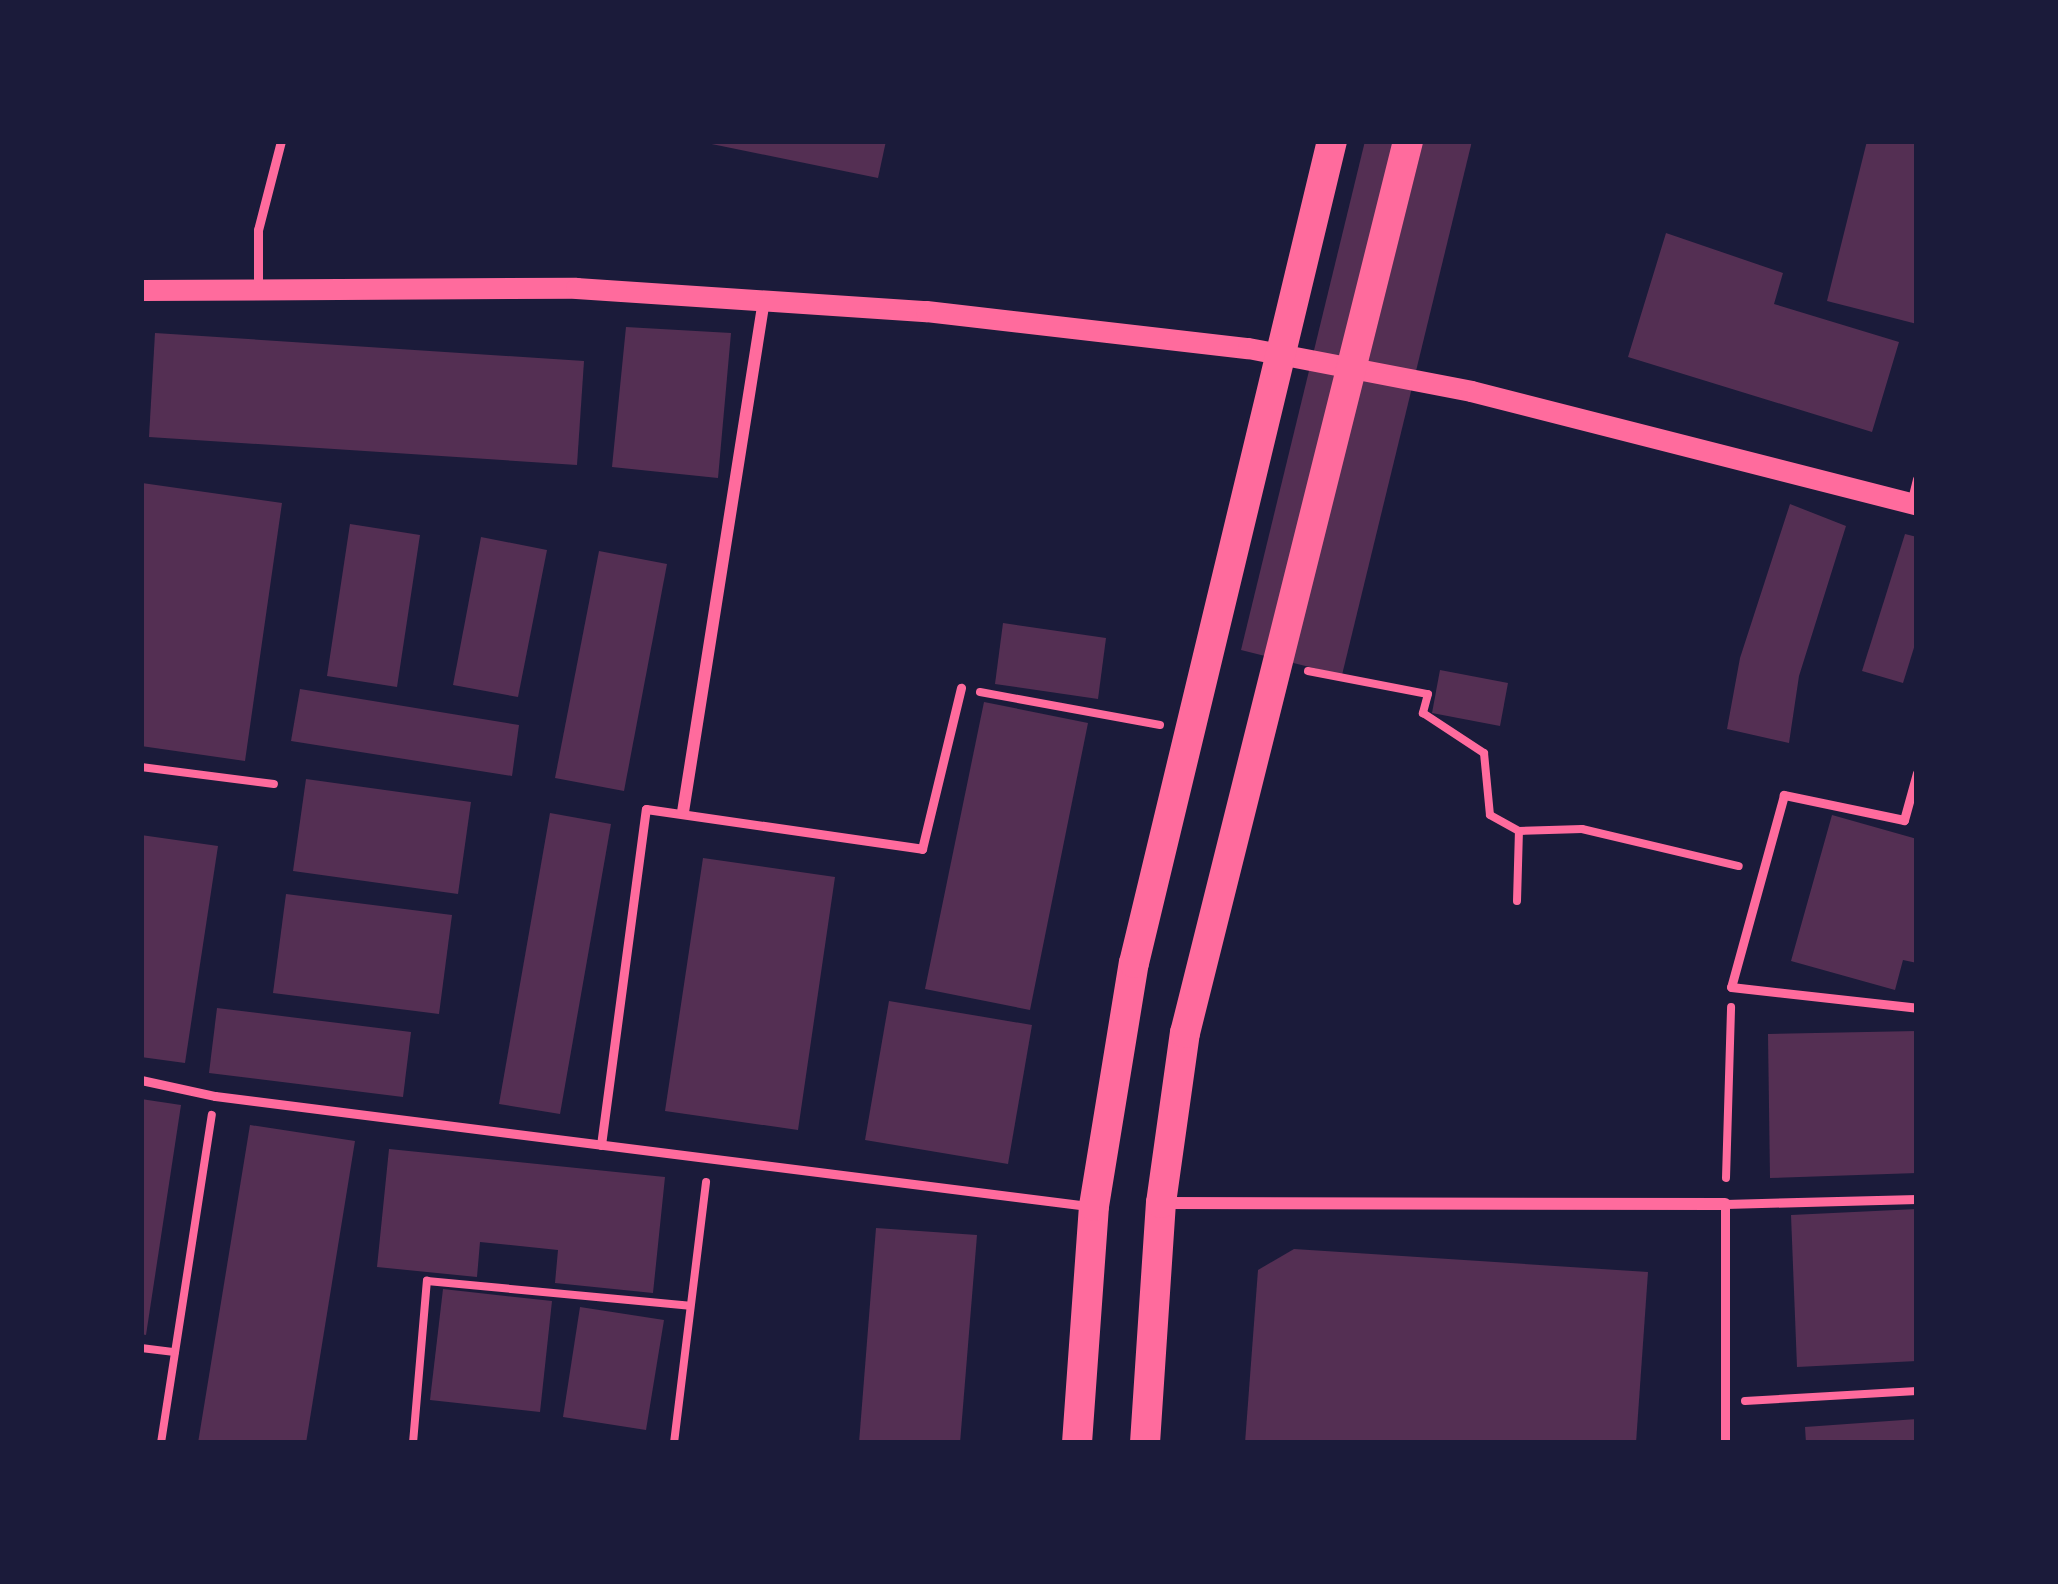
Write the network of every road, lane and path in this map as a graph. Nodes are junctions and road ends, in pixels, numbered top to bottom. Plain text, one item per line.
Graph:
1 (281, 141) edge
2 (1332, 141) edge
3 (1408, 141) edge
4 (141, 290) edge
5 (258, 290) junction
6 (764, 300) junction
7 (1281, 352) junction
8 (1355, 366) junction
9 (1917, 479) edge
10 (1914, 504) edge
11 (1276, 665) junction
12 (961, 688) joint
13 (1160, 725) dead end
14 (141, 767) edge
15 (1917, 772) edge
16 (274, 784) dead end
17 (683, 812) junction
18 (1519, 831) junction
19 (1764, 872) junction
20 (1516, 902) dead end
21 (1731, 987) junction
22 (1917, 1008) edge
23 (141, 1079) edge
24 (215, 1096) junction
25 (601, 1145) junction
26 (709, 1157) junction
27 (1917, 1199) edge
28 (1161, 1203) junction
29 (1725, 1204) junction
30 (1094, 1206) junction
31 (690, 1306) junction
32 (141, 1348) edge
33 (175, 1352) junction
34 (1917, 1391) edge
35 (1725, 1402) junction
36 (161, 1443) edge
37 (413, 1443) edge
38 (674, 1443) edge
39 (1077, 1443) edge
40 (1145, 1443) edge
41 (1725, 1443) edge

1 - 5 lane
2 - 7 main road
3 - 8 main road
4 - 5 street
5 - 6 street
6 - 7 street
6 - 17 street
7 - 8 street
7 - 30 main road
8 - 10 street
8 - 11 main road
9 - 10 lane
11 - 18 path
11 - 28 main road
12 - 13 path
12 - 17 lane
14 - 16 path
15 - 19 lane
17 - 25 lane
18 - 19 path
18 - 20 path
19 - 21 lane
21 - 22 lane
21 - 29 path
23 - 24 lane
24 - 25 lane
24 - 33 path
25 - 26 lane
26 - 30 lane
26 - 31 path
27 - 29 lane
28 - 29 street
28 - 40 main road
29 - 35 lane
30 - 39 main road
31 - 37 path
31 - 38 path
32 - 33 path
33 - 36 path
34 - 35 path
35 - 41 lane

